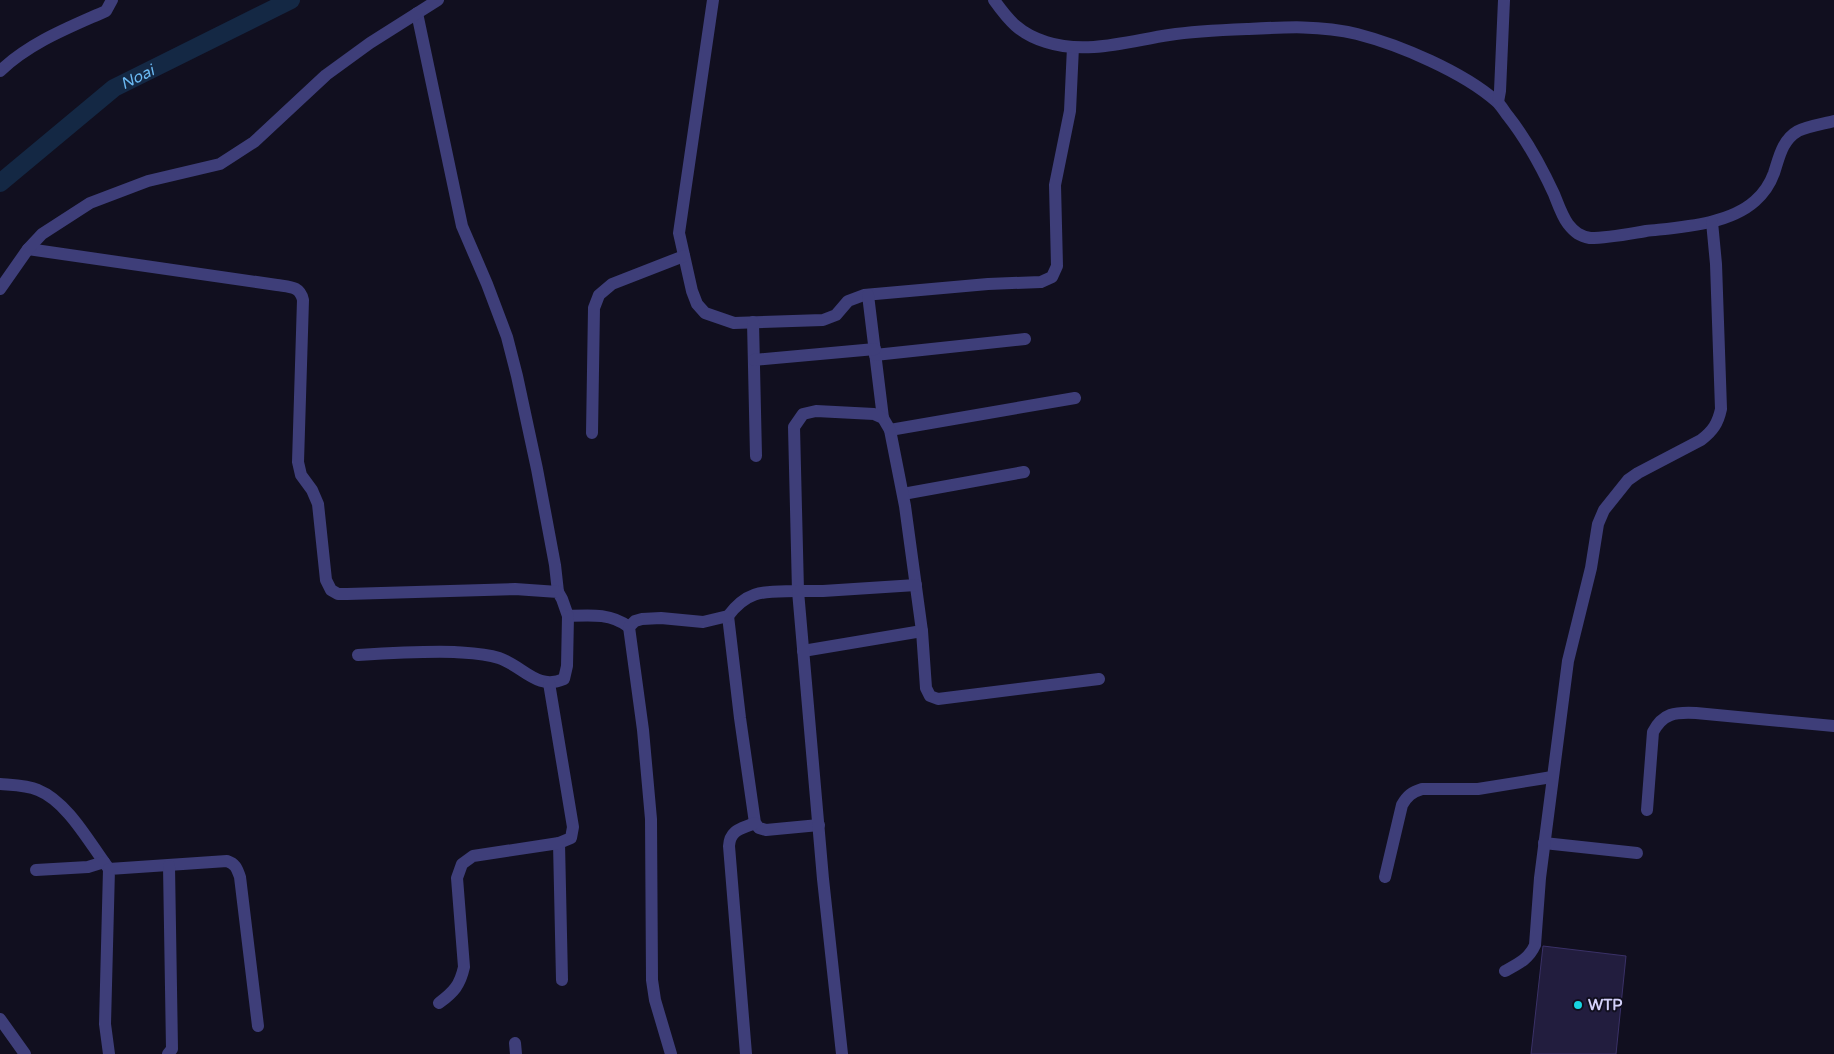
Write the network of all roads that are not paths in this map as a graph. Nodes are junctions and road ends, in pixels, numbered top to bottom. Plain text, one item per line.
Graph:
1 (112, 0) edge
2 (438, 0) edge
3 (713, 0) edge
4 (994, 0) edge
5 (1504, 0) edge
6 (417, 14) junction
7 (1073, 47) junction
8 (0, 71) edge
9 (1498, 102) junction
10 (1834, 121) edge
11 (1712, 222) junction
12 (28, 249) junction
13 (684, 256) junction
14 (0, 289) edge
15 (868, 295) junction
16 (753, 322) junction
17 (1025, 339) dead end
18 (875, 352) junction
19 (754, 360) junction
20 (1075, 398) dead end
21 (884, 418) junction
22 (890, 430) junction
23 (592, 433) dead end
24 (756, 456) dead end
25 (1024, 472) dead end
26 (903, 494) junction
27 (916, 585) junction
28 (798, 590) junction
29 (558, 592) junction
30 (568, 616) junction
31 (728, 616) junction
32 (629, 627) junction
33 (922, 631) junction
34 (803, 651) junction
35 (358, 655) dead end
36 (1100, 679) dead end
37 (549, 683) junction
38 (1834, 726) edge
39 (1552, 777) junction
40 (0, 784) edge
41 (1647, 810) dead end
42 (755, 823) junction
43 (819, 824) junction
44 (560, 843) junction
45 (1544, 843) junction
46 (1637, 853) dead end
47 (107, 865) junction
48 (168, 866) junction
49 (36, 870) dead end
50 (1385, 877) dead end
51 (1505, 971) dead end
52 (562, 980) dead end
53 (439, 1003) dead end
54 (0, 1019) edge
55 (258, 1026) dead end
56 (25, 1054) edge
57 (109, 1054) edge
58 (168, 1054) edge
59 (671, 1054) edge
60 (746, 1054) edge
61 (842, 1054) edge

1 - 8 street
2 - 6 street
3 - 13 street
4 - 7 street
5 - 9 street
6 - 12 street
6 - 29 street
7 - 9 street
7 - 15 street
9 - 11 street
10 - 11 street
11 - 39 street
12 - 14 street
12 - 29 street
13 - 16 street
13 - 23 street
15 - 16 street
15 - 18 street
16 - 19 street
17 - 18 street
18 - 19 street
18 - 21 street
19 - 24 street
20 - 22 street
21 - 22 street
21 - 28 street
22 - 26 street
25 - 26 street
26 - 27 street
27 - 28 street
27 - 33 street
28 - 31 street
28 - 34 street
29 - 30 street
30 - 32 street
30 - 37 street
31 - 32 street
31 - 42 street
32 - 59 street
33 - 34 street
33 - 36 street
34 - 43 street
35 - 37 street
37 - 44 street
38 - 41 street
39 - 45 street
39 - 50 street
40 - 47 street
42 - 43 street
42 - 60 street
43 - 61 street
44 - 52 street
44 - 53 street
45 - 46 street
45 - 51 street
47 - 48 street
47 - 49 street
47 - 57 street
48 - 55 street
48 - 58 street
54 - 56 street

